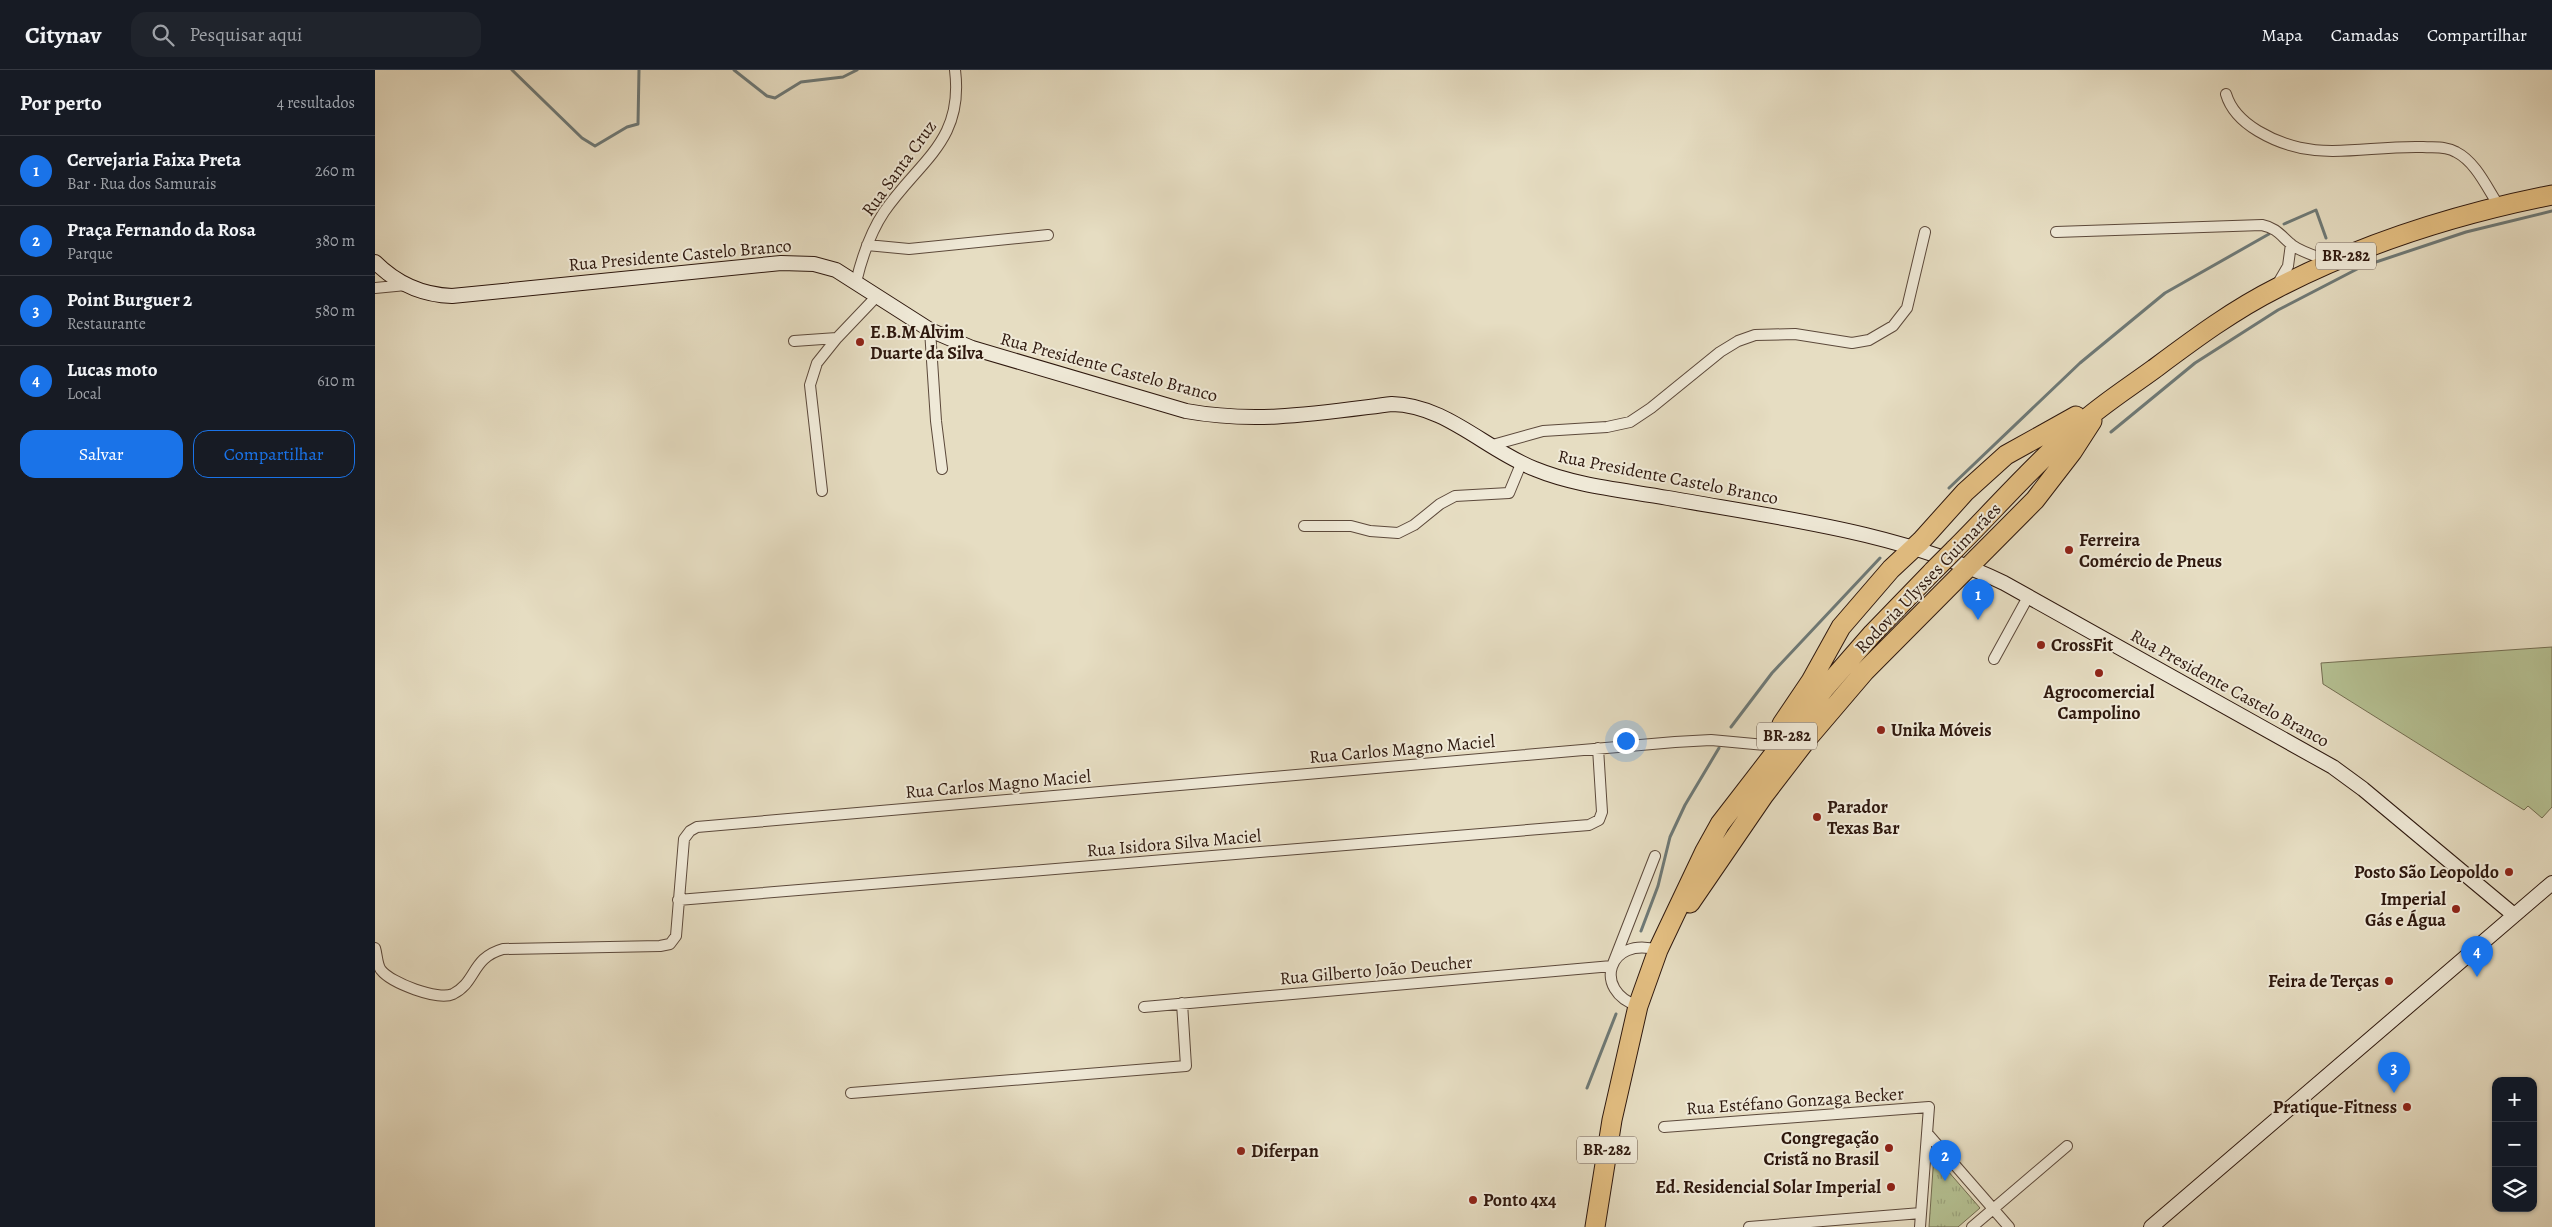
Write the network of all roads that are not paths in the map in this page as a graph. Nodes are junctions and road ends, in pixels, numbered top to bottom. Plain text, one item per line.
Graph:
1 (955, 70) edge
2 (2226, 94) dead end
3 (2552, 195) edge
4 (2499, 206) junction
5 (1925, 232) dead end
6 (2056, 232) dead end
7 (1048, 235) dead end
8 (867, 244) junction
9 (2291, 244) junction
10 (375, 262) edge
11 (2332, 262) junction
12 (856, 282) junction
13 (407, 285) junction
14 (375, 288) edge
15 (2276, 288) junction
16 (877, 296) junction
17 (930, 330) junction
18 (837, 338) junction
19 (794, 341) dead end
20 (2155, 368) junction
21 (2101, 407) junction
22 (1489, 446) junction
23 (1521, 464) junction
24 (942, 469) dead end
25 (822, 491) dead end
26 (1304, 526) dead end
27 (1913, 549) junction
28 (1969, 567) junction
29 (2028, 597) junction
30 (1994, 659) dead end
31 (1765, 745) junction
32 (1598, 748) junction
33 (1720, 824) junction
34 (1655, 856) dead end
35 (2552, 883) edge
36 (678, 900) junction
37 (2514, 915) junction
38 (1661, 944) junction
39 (375, 948) edge
40 (1612, 966) junction
41 (1182, 1003) junction
42 (1638, 1006) junction
43 (1144, 1007) dead end
44 (851, 1093) dead end
45 (1664, 1127) dead end
46 (1927, 1133) junction
47 (2067, 1146) dead end
48 (1993, 1209) junction
49 (1921, 1213) junction
50 (1595, 1227) edge
51 (1749, 1227) edge
52 (1920, 1227) edge
53 (1972, 1227) edge
54 (2009, 1227) edge
55 (2151, 1227) edge

1 - 8 street, Rua Santa Cruz
2 - 4 street
3 - 4 highway, Rodovia Ulysses Guimarães / BR-282
4 - 11 highway, Rodovia Ulysses Guimarães / BR-282
5 - 22 street
6 - 9 street
7 - 8 street
8 - 12 street, Rua Santa Cruz
9 - 11 street
9 - 15 street
10 - 13 street, Rua Presidente Castelo Branco
11 - 15 highway, Rodovia Ulysses Guimarães / BR-282
12 - 13 street, Rua Presidente Castelo Branco
12 - 16 street, Rua Presidente Castelo Branco
13 - 14 street
15 - 20 highway, Rodovia Ulysses Guimarães / BR-282
16 - 17 street, Rua Presidente Castelo Branco
16 - 18 street
17 - 22 street, Rua Presidente Castelo Branco
17 - 24 street
18 - 19 street
18 - 25 street
20 - 21 highway, Rodovia Ulysses Guimarães / BR-282
20 - 27 highway
21 - 28 highway
21 - 33 highway, Rodovia Ulysses Guimarães / BR-282, bridge
22 - 23 street, Rua Presidente Castelo Branco
23 - 26 street
23 - 27 street, Rua Presidente Castelo Branco
27 - 28 street, Rua Presidente Castelo Branco
27 - 31 highway
28 - 29 street, Rua Presidente Castelo Branco
28 - 38 highway
29 - 30 street
29 - 37 street, Rua Presidente Castelo Branco
31 - 32 street, Rua Carlos Magno Maciel
31 - 33 highway
32 - 36 street, Rua Carlos Magno Maciel
32 - 36 street, Rua Isidora Silva Maciel
33 - 38 highway, Rodovia Ulysses Guimarães / BR-282
34 - 40 street
35 - 37 street
36 - 39 street, Rua Carlos Magno Maciel
37 - 55 street
38 - 40 street
38 - 42 highway, Rodovia Ulysses Guimarães / BR-282
40 - 41 street, Rua Gilberto João Deucher
40 - 42 street
41 - 43 street, Rua Gilberto João Deucher
41 - 44 street
42 - 50 highway, Rodovia Ulysses Guimarães / BR-282
45 - 46 street, Rua Estéfano Gonzaga Becker
46 - 48 street
46 - 49 street
47 - 48 street
48 - 53 street
48 - 54 street
49 - 51 street
49 - 52 street

